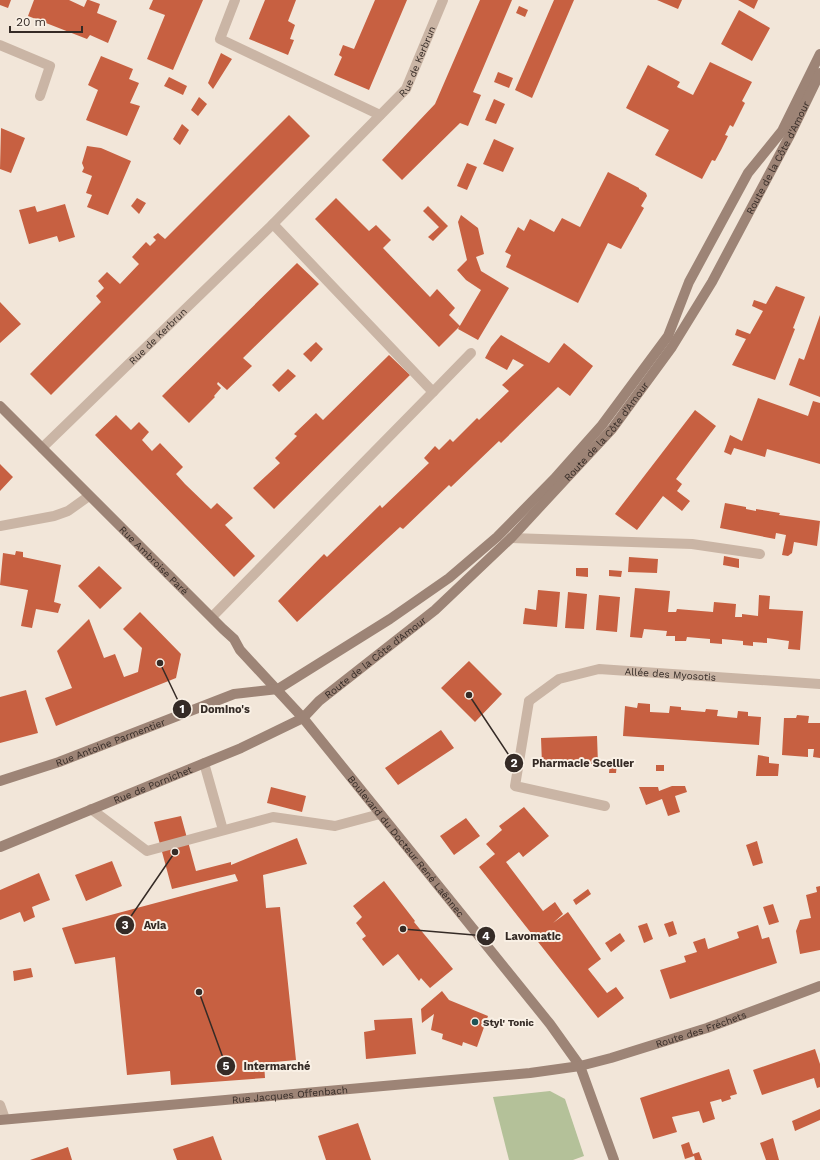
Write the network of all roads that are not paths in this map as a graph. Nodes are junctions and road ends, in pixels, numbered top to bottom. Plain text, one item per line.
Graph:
1 (235, 0) edge
2 (443, 0) edge
3 (0, 45) edge
4 (820, 54) edge
5 (820, 73) edge
6 (40, 96) dead end
7 (380, 114) junction
8 (273, 224) junction
9 (471, 353) dead end
10 (433, 392) junction
11 (0, 406) edge
12 (42, 448) junction
13 (89, 496) junction
14 (0, 526) edge
15 (511, 538) junction
16 (760, 554) dead end
17 (212, 617) junction
18 (390, 618) joint
19 (820, 684) edge
20 (278, 689) junction
21 (303, 718) junction
22 (204, 762) junction
23 (0, 781) edge
24 (605, 806) dead end
25 (91, 809) junction
26 (380, 814) junction
27 (223, 830) junction
28 (0, 847) edge
29 (820, 986) edge
30 (580, 1066) junction
31 (0, 1105) edge
32 (3, 1120) edge
33 (614, 1160) edge

1 - 7 street
2 - 7 street, Rue de Kerbrun
3 - 6 street
4 - 18 main road, Route de la Côte d'Amour
5 - 15 main road, Route de la Côte d'Amour
7 - 8 street, Rue de Kerbrun
8 - 10 street
8 - 12 street, Rue de Kerbrun
9 - 10 street
10 - 17 street
11 - 12 main road, Rue Ambroise Paré
12 - 13 main road, Rue Ambroise Paré
13 - 14 street
13 - 17 main road, Rue Ambroise Paré
15 - 16 street
15 - 21 main road, Route de la Côte d'Amour
17 - 20 main road, Rue Ambroise Paré
18 - 20 main road, Rue Antoine Parmentier
19 - 24 street, Allée des Myosotis
20 - 21 main road, Rue Ambroise Paré
20 - 23 main road, Rue Antoine Parmentier
21 - 22 main road, Rue de Pornichet
21 - 26 main road, Boulevard du Docteur René Laënnec
22 - 25 main road, Rue de Pornichet
22 - 27 street
25 - 27 street
25 - 28 main road, Rue de Pornichet
26 - 27 street
26 - 30 main road, Boulevard du Docteur René Laënnec
29 - 30 main road, Route des Fréchets
30 - 32 main road, Rue Jacques Offenbach
30 - 33 main road, Boulevard du Docteur René Laënnec
31 - 32 street

